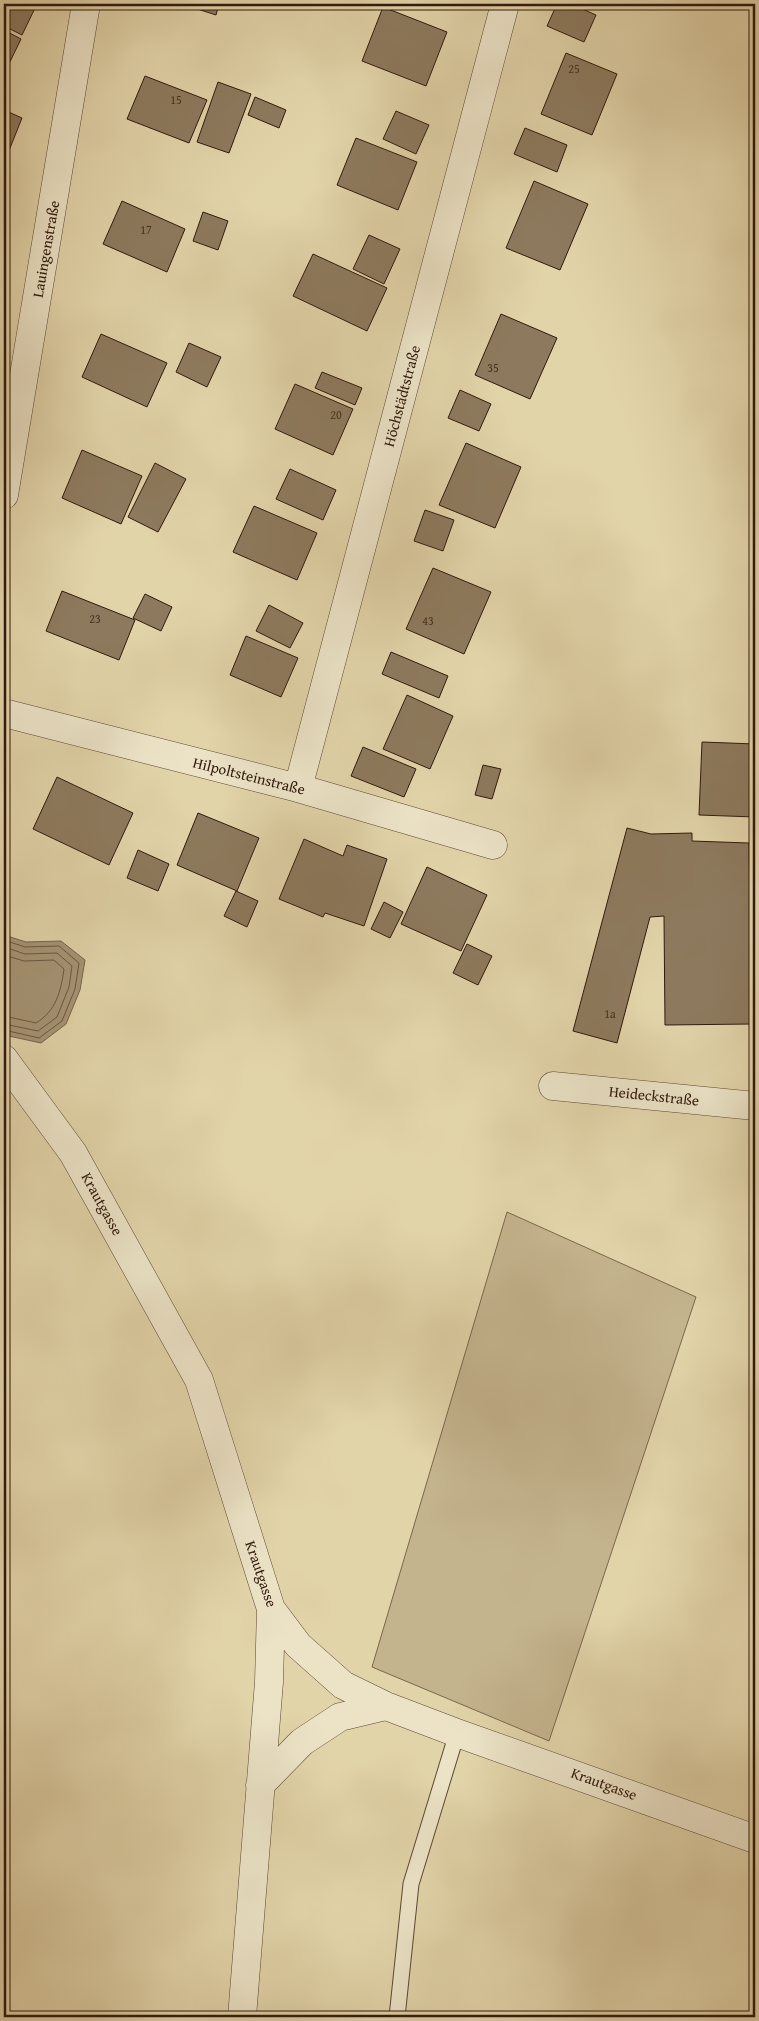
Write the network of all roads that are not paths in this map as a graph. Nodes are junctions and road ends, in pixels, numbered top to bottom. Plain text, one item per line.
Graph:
1 (86, 4) edge
2 (505, 4) edge
3 (4, 495) edge
4 (4, 713) edge
5 (298, 788) junction
6 (492, 845) dead end
7 (4, 1059) edge
8 (553, 1086) dead end
9 (755, 1106) edge
10 (271, 1609) junction
11 (386, 1706) junction
12 (457, 1733) junction
13 (260, 1785) junction
14 (755, 1838) edge
15 (242, 2017) edge
16 (397, 2017) edge

1 - 3 street, Lauingenstraße
2 - 5 street, Höchstädtstraße
4 - 5 street, Hilpoltsteinstraße
5 - 6 street, Hilpoltsteinstraße
7 - 10 street, Krautgasse
8 - 9 street, Heideckstraße
10 - 11 street, Krautgasse
10 - 13 street
11 - 12 street, Krautgasse
11 - 13 street
12 - 14 street, Krautgasse
12 - 16 lane
13 - 15 street

